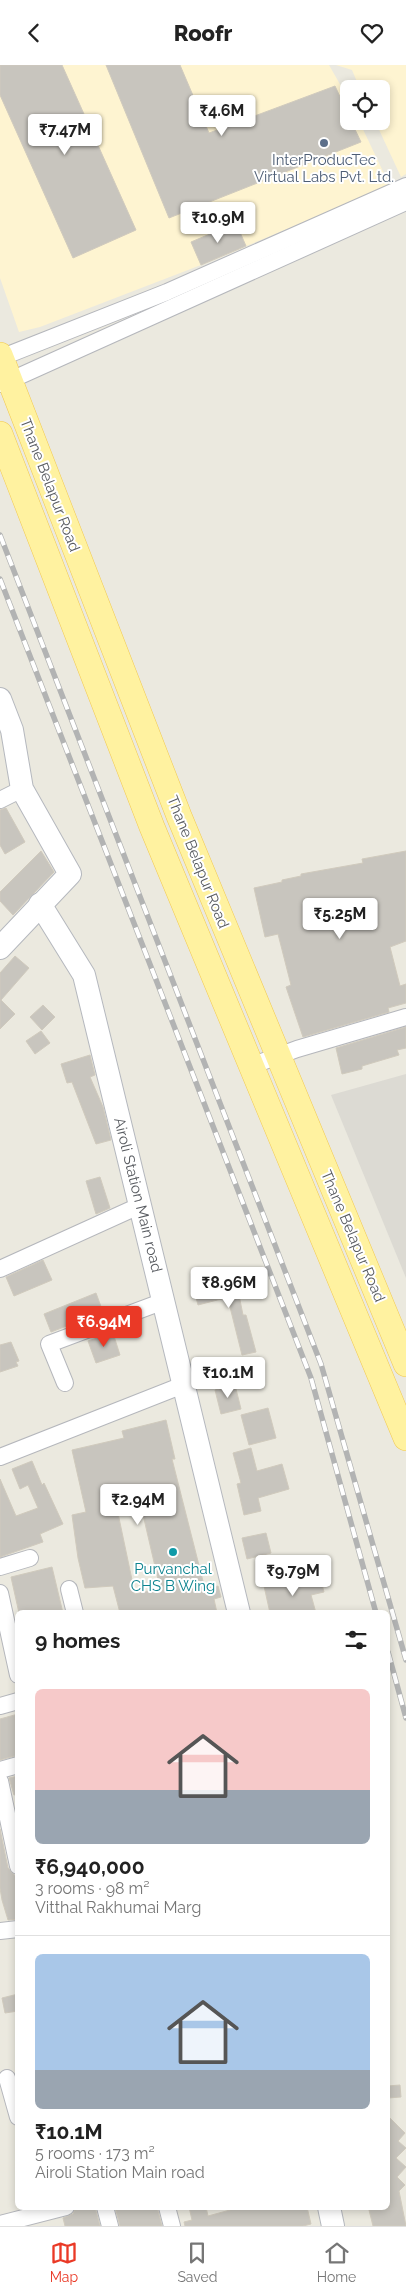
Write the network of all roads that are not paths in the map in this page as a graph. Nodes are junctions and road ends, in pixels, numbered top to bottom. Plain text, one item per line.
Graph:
1 (406, 186) edge
2 (406, 201) edge
3 (2, 367) edge
4 (0, 434) edge
5 (0, 699) edge
6 (6, 730) edge
7 (22, 789) junction
8 (0, 800) edge
9 (40, 905) junction
10 (0, 948) edge
11 (406, 1017) edge
12 (277, 1056) junction
13 (251, 1067) junction
14 (141, 1205) junction
15 (0, 1269) edge
16 (164, 1301) junction
17 (406, 1364) edge
18 (65, 1383) dead end
19 (183, 1385) junction
20 (406, 1438) edge
21 (0, 1457) edge
22 (30, 1558) dead end
23 (0, 1567) edge
24 (69, 1589) dead end
25 (0, 1593) edge
26 (74, 1610) edge
27 (239, 1610) edge
28 (15, 1661) edge
29 (15, 1702) edge
30 (0, 1707) edge
31 (15, 1766) edge
32 (0, 1770) edge
33 (0, 1781) edge
34 (15, 1852) edge
35 (15, 1929) edge
36 (0, 1931) edge
37 (7, 2078) dead end
38 (15, 2106) edge
39 (58, 2210) edge
40 (106, 2210) edge
41 (168, 2210) edge
42 (330, 2210) edge
43 (45, 2215) edge
44 (0, 2224) edge
45 (110, 2226) edge
46 (172, 2226) edge
47 (333, 2226) edge

1 - 3 street
2 - 3 street
3 - 12 main road, Thane Belapur Road
4 - 13 main road, Thane Belapur Road
5 - 6 street
6 - 7 street
7 - 8 street
7 - 9 street
9 - 10 street
9 - 14 street, Airoli Station Main road
11 - 12 street
12 - 13 street
12 - 17 main road, Thane Belapur Road
13 - 20 main road, Thane Belapur Road
14 - 15 street
14 - 16 street, Airoli Station Main road
16 - 18 street
16 - 19 street, Airoli Station Main road
19 - 21 street
19 - 27 street, Airoli Station Main road
22 - 23 street
24 - 26 street
25 - 28 street
29 - 30 street
31 - 32 street
33 - 34 street
35 - 36 street
37 - 38 street
39 - 43 street
40 - 45 street
41 - 46 street
42 - 47 street
43 - 44 street

